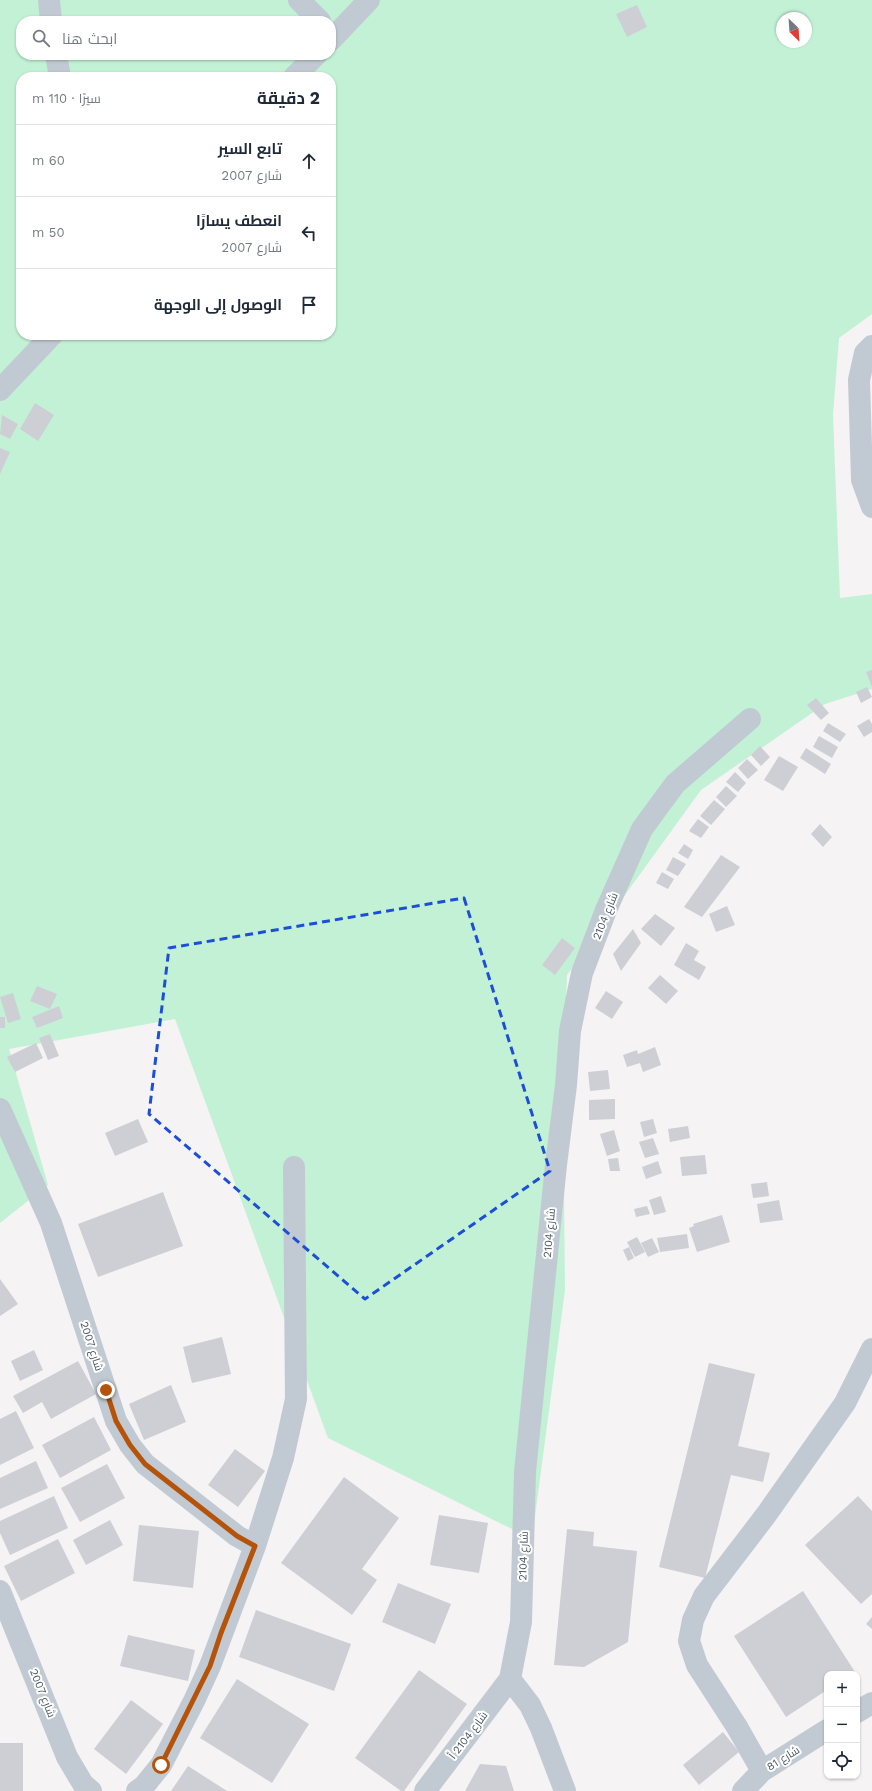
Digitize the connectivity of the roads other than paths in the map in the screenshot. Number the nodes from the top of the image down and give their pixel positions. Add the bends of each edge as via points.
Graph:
1 (49, 0) edge
2 (298, 0) edge
3 (369, 0) edge
4 (51, 16) edge
5 (314, 16) edge
6 (336, 26) edge
7 (57, 60) edge
8 (311, 60) edge
9 (59, 72) edge
10 (299, 72) edge
11 (47, 340) edge
12 (872, 346) edge
13 (0, 390) edge
14 (872, 507) edge
15 (750, 719) dead end
16 (0, 1109) edge
17 (294, 1167) dead end
18 (872, 1349) edge
19 (255, 1546) junction
20 (0, 1591) edge
21 (510, 1680) junction
22 (872, 1703) edge
23 (860, 1710) edge
24 (824, 1732) edge
25 (762, 1771) junction
26 (91, 1791) edge
27 (137, 1791) edge
28 (425, 1791) edge
29 (565, 1791) edge
30 (743, 1791) edge

1 - 4 street
2 - 5 street
3 - 6 street
7 - 9 street
8 - 10 street
11 - 13 street
12 - 14 street via 865,353 859,380 862,480
15 - 21 street, شارع 2104 via 675,784 642,829 606,910 582,973 570,1031 556,1164 525,1472 521,1622
16 - 19 street, شارع 2007 via 51,1223 116,1421 130,1445 145,1464 237,1536
17 - 19 street via 296,1399 283,1458
18 - 25 street via 845,1403 766,1515 704,1596 693,1620 689,1641 697,1665
19 - 27 street via 210,1666 187,1715 161,1765
20 - 26 street, شارع 2007 via 68,1757 83,1784
21 - 28 street, شارع 2104 أ
21 - 29 street via 542,1728
22 - 23 street
24 - 25 street, شارع 81
25 - 30 street, شارع 81

